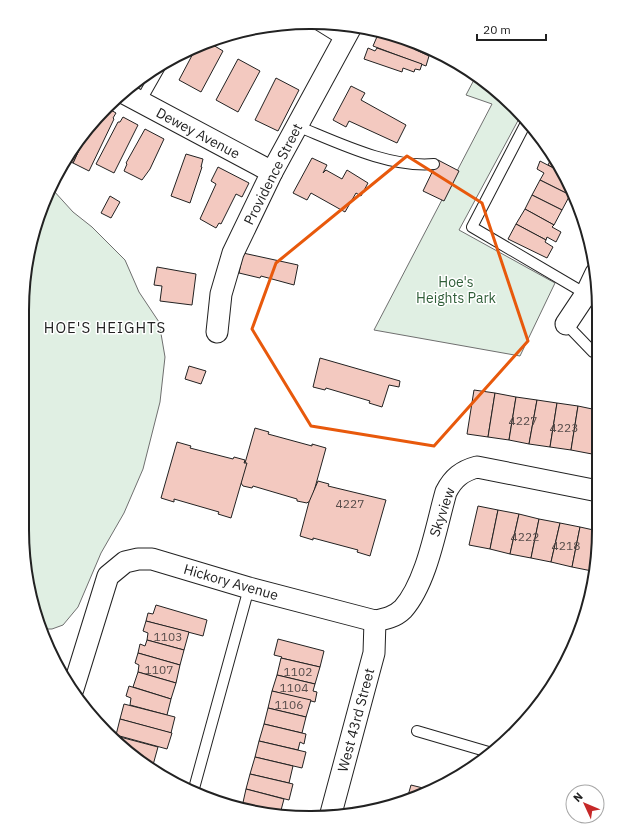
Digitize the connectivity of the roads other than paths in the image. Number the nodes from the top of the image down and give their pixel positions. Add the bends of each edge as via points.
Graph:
1 (348, 33) edge
2 (146, 82) edge
3 (132, 98) edge
4 (297, 126) junction
5 (524, 127) edge
6 (434, 164) dead end
7 (272, 172) junction
8 (591, 284) edge
9 (586, 294) junction
10 (566, 324) joint
11 (217, 332) dead end
12 (592, 351) edge
13 (592, 490) edge
14 (249, 588) junction
15 (375, 621) junction
16 (75, 684) edge
17 (417, 731) dead end
18 (485, 751) edge
19 (195, 786) edge
20 (332, 810) edge

1 - 4 street, Providence Street
2 - 3 lane
3 - 7 street, Dewey Avenue
4 - 6 lane via 395,162
4 - 7 street, Providence Street
5 - 9 lane via 472,227
7 - 11 street, Providence Street via 233,253 221,294
8 - 9 street
9 - 10 street
10 - 12 lane
13 - 15 street, Skyview via 477,467 468,469 451,482 446,492 423,572 412,595 402,610 388,619
14 - 15 street, Hickory Avenue
14 - 16 street, Hickory Avenue via 152,559 125,562 108,576
14 - 19 lane
15 - 20 street, West 43rd Street via 374,653
17 - 18 lane

